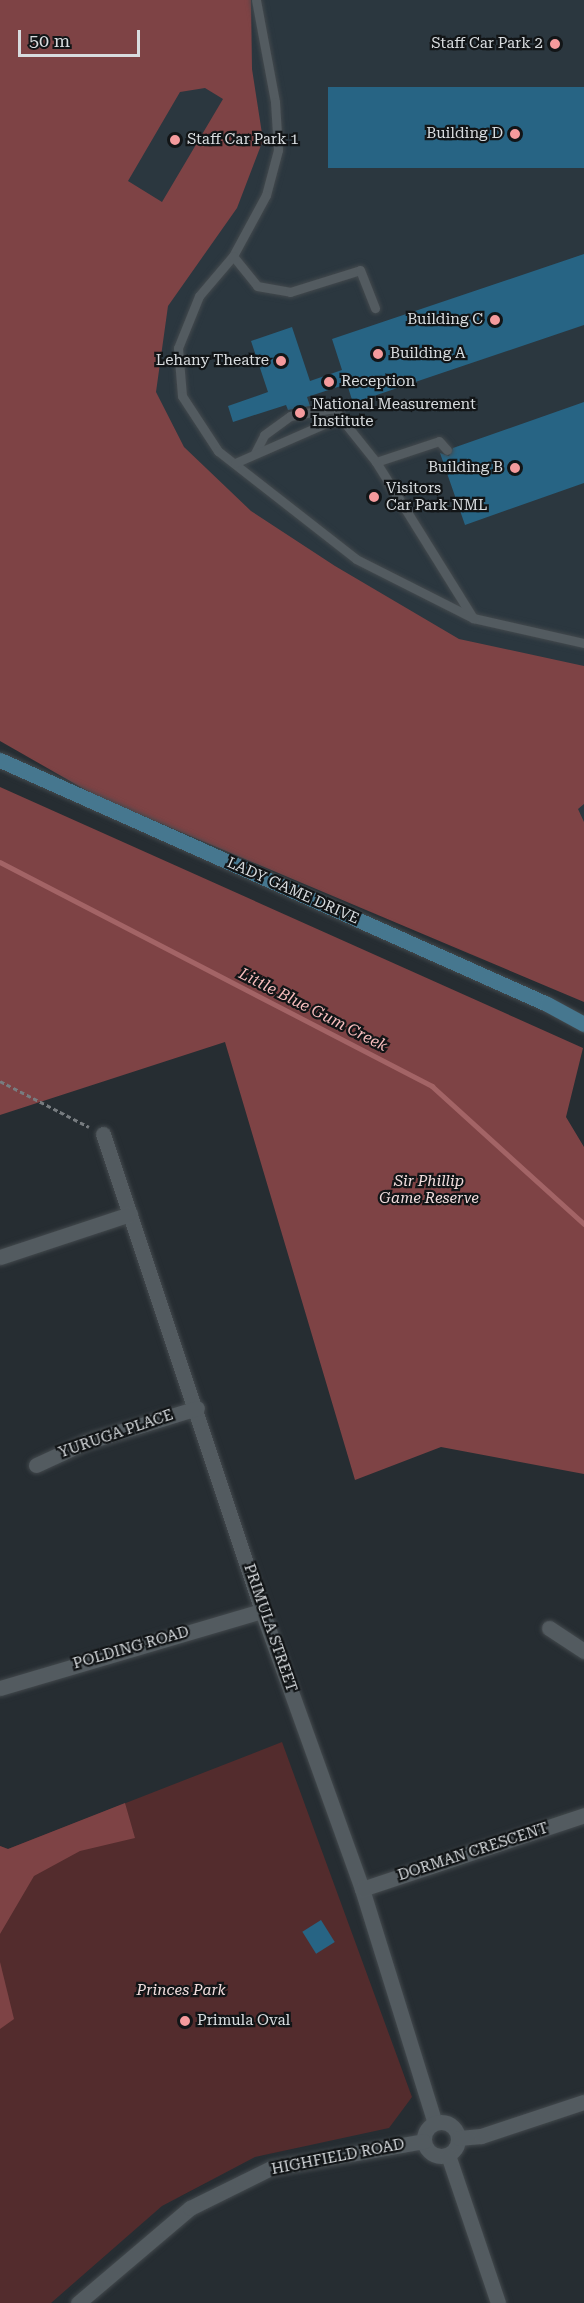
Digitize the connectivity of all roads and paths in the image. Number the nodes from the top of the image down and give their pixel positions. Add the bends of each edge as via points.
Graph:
1 (256, 0) edge
2 (233, 256) junction
3 (375, 308) dead end
4 (340, 417) junction
5 (447, 450) dead end
6 (255, 453) junction
7 (376, 462) junction
8 (235, 463) junction
9 (473, 618) junction
10 (584, 643) edge
11 (0, 760) edge
12 (584, 1024) edge
13 (0, 1081) edge
14 (103, 1134) joint
15 (130, 1214) junction
16 (0, 1257) edge
17 (197, 1408) junction
18 (36, 1465) dead end
19 (262, 1611) junction
20 (549, 1628) dead end
21 (584, 1652) edge
22 (0, 1688) edge
23 (584, 1815) edge
24 (362, 1889) junction
25 (584, 2102) edge
26 (435, 2123) junction
27 (459, 2138) junction
28 (424, 2141) junction
29 (448, 2155) junction
30 (78, 2303) edge
31 (498, 2303) edge

1 - 2 lane via 275,102 278,150 266,195
2 - 3 lane via 257,286 290,292 360,270
2 - 8 lane via 199,296 178,348 182,396 218,451
4 - 6 lane
4 - 6 lane via 334,408 290,416 264,435
4 - 7 lane
5 - 7 lane via 439,441
6 - 8 lane
7 - 9 lane
8 - 9 lane via 356,559
9 - 10 lane
11 - 12 main road, LADY GAME DRIVE
13 - 14 path
14 - 15 street, PRIMULA STREET
15 - 16 street
15 - 17 street, PRIMULA STREET
17 - 18 street, YURUGA PLACE via 86,1442
17 - 19 street, PRIMULA STREET
19 - 22 street, POLDING ROAD
19 - 24 street, PRIMULA STREET
20 - 21 street
23 - 24 street, DORMAN CRESCENT
24 - 26 street, PRIMULA STREET
25 - 27 street via 490,2133
26 - 27 street via 449,2124
26 - 28 street via 427,2130
27 - 29 street via 457,2147
28 - 29 street via 432,2154
28 - 30 street, HIGHFIELD ROAD via 271,2168 190,2208
29 - 31 street

